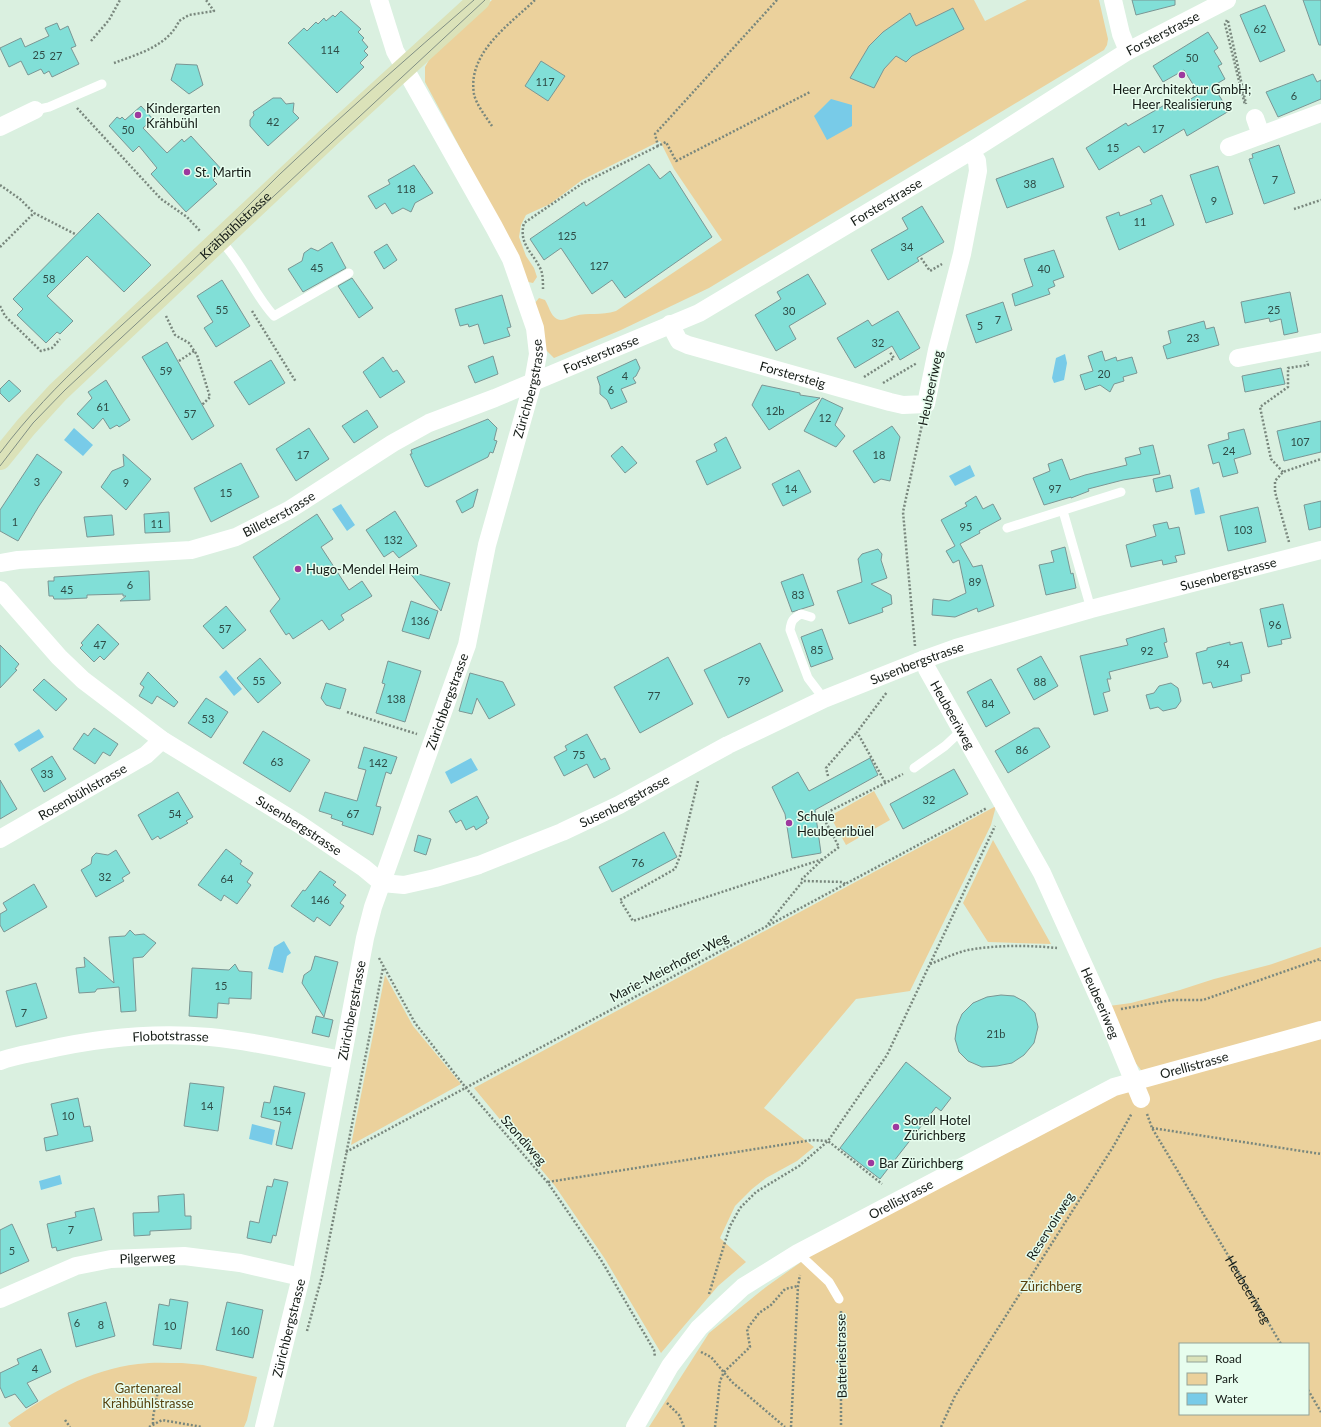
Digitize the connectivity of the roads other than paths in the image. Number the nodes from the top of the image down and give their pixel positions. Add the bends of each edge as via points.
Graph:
1 (379, 0) edge
2 (480, 0) edge
3 (1113, 0) edge
4 (1227, 0) edge
5 (1128, 51) junction
6 (405, 67) junction
7 (102, 84) dead end
8 (35, 110) joint
9 (1321, 113) edge
10 (1250, 114) road end
11 (0, 127) edge
12 (1261, 135) junction
13 (1229, 147) dead end
14 (971, 151) junction
15 (212, 238) junction
16 (349, 273) dead end
17 (670, 324) junction
18 (1321, 342) edge
19 (1238, 358) dead end
20 (533, 382) junction
21 (926, 404) joint
22 (0, 459) edge
23 (1121, 492) dead end
24 (1063, 511) junction
25 (1007, 528) dead end
26 (1321, 550) edge
27 (0, 563) edge
28 (0, 590) edge
29 (1091, 609) junction
30 (811, 617) dead end
31 (920, 656) junction
32 (824, 699) junction
33 (961, 731) junction
34 (162, 740) junction
35 (914, 768) road end
36 (0, 839) edge
37 (382, 883) junction
38 (1321, 1030) edge
39 (341, 1060) junction
40 (0, 1061) edge
41 (1134, 1080) junction
42 (1141, 1098) road end
43 (798, 1253) junction
44 (301, 1277) junction
45 (0, 1299) edge
46 (838, 1299) road end
47 (264, 1427) edge
48 (635, 1427) edge

1 - 6 street, Zürichbergstrasse via 395,51
2 - 6 street, Krähbühlstrasse
3 - 5 street
4 - 5 street, Forsterstrasse
5 - 14 street, Forsterstrasse
6 - 15 street, Krähbühlstrasse
6 - 20 street, Zürichbergstrasse via 511,259 535,328 538,354
7 - 8 lane via 49,107
8 - 11 street
9 - 12 street
10 - 12 street
12 - 13 street
14 - 17 street, Forsterstrasse via 699,313
14 - 21 street, Heubeeriweg via 977,161 978,171 962,254
15 - 16 lane via 228,248 261,301 274,316
15 - 22 street, Krähbühlstrasse via 58,392
17 - 20 street, Forsterstrasse
17 - 21 street, Forstersteig via 679,341 688,345 903,405
18 - 19 street
20 - 27 street, Billeterstrasse via 429,423 393,443 289,510 236,537 190,550
20 - 37 street, Zürichbergstrasse via 487,545 467,646
23 - 24 lane
24 - 25 lane
24 - 29 lane
26 - 29 street, Susenbergstrasse
28 - 34 street, Susenbergstrasse via 59,657 83,680
29 - 31 street, Susenbergstrasse
30 - 32 lane via 802,614 794,618 790,623 790,630 808,678
31 - 32 street, Susenbergstrasse
31 - 33 street, Heubeeriweg
32 - 37 street, Susenbergstrasse via 728,745 619,805 562,832 435,878 407,885
33 - 35 lane
33 - 41 street, Heubeeriweg via 1042,873
34 - 36 street, Rosenbühlstrasse via 146,755
34 - 37 street, Susenbergstrasse via 299,824
37 - 39 street, Zürichbergstrasse via 365,938
38 - 41 street, Orellistrasse
39 - 40 street, Flobotstrasse via 254,1043 210,1037 162,1035 65,1045
39 - 44 street, Zürichbergstrasse
41 - 42 street, Heubeeriweg
41 - 43 street, Orellistrasse via 1107,1090
43 - 46 lane, Batteriestrasse via 829,1282
43 - 48 street, Orellistrasse via 744,1287 699,1328 670,1366
44 - 45 street, Pilgerweg via 240,1263 184,1256 111,1259 76,1266
44 - 47 street, Zürichbergstrasse

